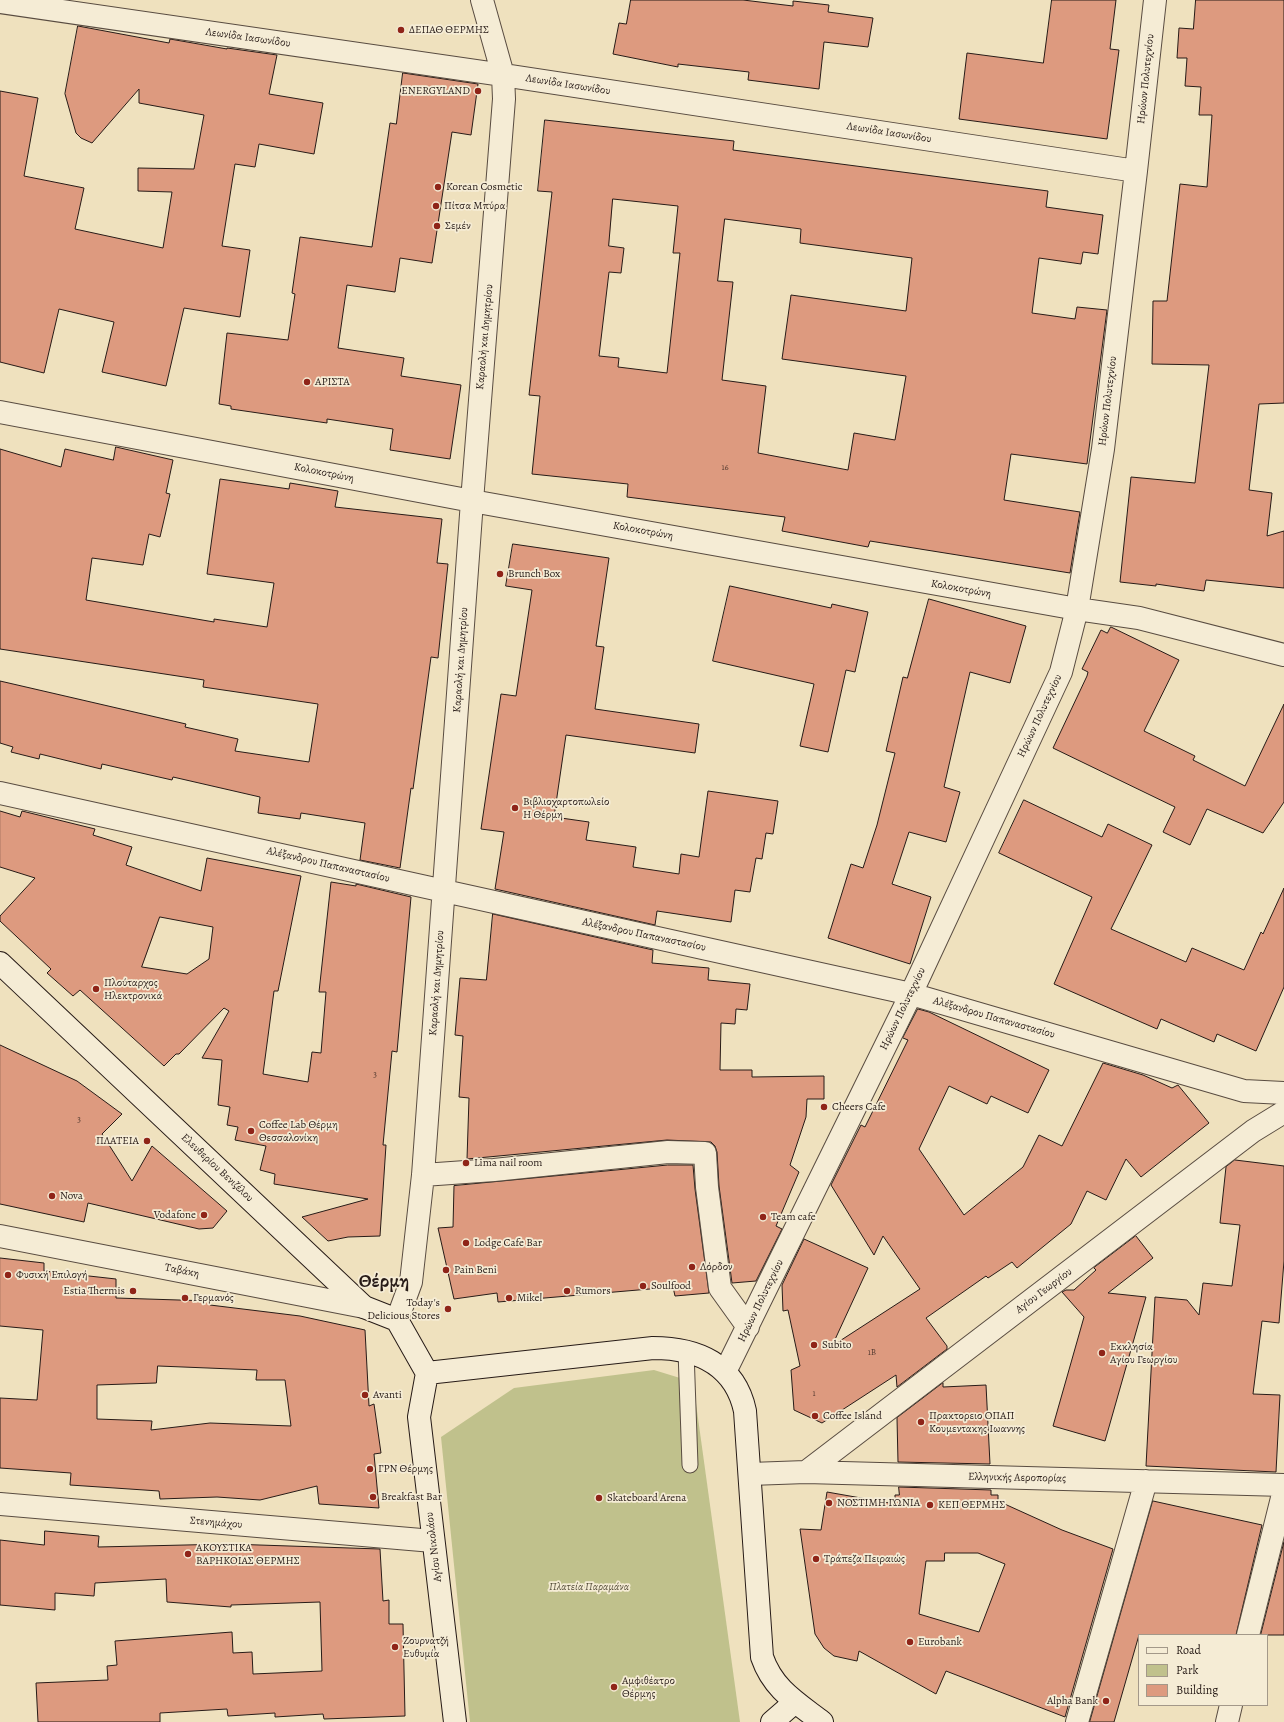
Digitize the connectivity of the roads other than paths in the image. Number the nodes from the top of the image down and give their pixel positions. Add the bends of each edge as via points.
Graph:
1 (482, 0) edge
2 (1154, 0) edge
3 (0, 2) edge
4 (503, 75) junction
5 (1136, 171) junction
6 (0, 412) edge
7 (472, 501) junction
8 (1077, 609) junction
9 (1281, 650) edge
10 (0, 793) edge
11 (443, 891) junction
12 (0, 963) edge
13 (911, 994) junction
14 (1284, 1092) edge
15 (1284, 1112) edge
16 (423, 1175) junction
17 (0, 1236) edge
18 (364, 1307) junction
19 (397, 1320) junction
20 (748, 1327) junction
21 (686, 1351) junction
22 (725, 1372) junction
23 (427, 1373) junction
24 (690, 1465) dead end
25 (806, 1472) junction
26 (750, 1474) junction
27 (1146, 1481) junction
28 (1284, 1485) edge
29 (1284, 1490) edge
30 (0, 1504) edge
31 (433, 1541) junction
32 (1248, 1634) edge
33 (795, 1702) junction
34 (1231, 1706) edge
35 (455, 1722) edge
36 (772, 1722) edge
37 (822, 1722) edge
38 (1077, 1722) edge
39 (1227, 1722) edge

1 - 4 street, Καραολή και Δημητρίου
2 - 5 street, Ηρώων Πολυτεχνίου
3 - 4 street, Λεωνίδα Ιασωνίδου
4 - 5 street, Λεωνίδα Ιασωνίδου
4 - 7 street, Καραολή και Δημητρίου via 504,99
5 - 8 street, Ηρώων Πολυτεχνίου via 1103,449
6 - 7 street, Κολοκοτρώνη
7 - 8 street, Κολοκοτρώνη
7 - 11 street, Καραολή και Δημητρίου
8 - 9 street, Κολοκοτρώνη via 1139,618
8 - 13 street, Ηρώων Πολυτεχνίου via 1061,672
10 - 11 street, Αλέξανδρου Παπαναστασίου
11 - 13 street, Αλέξανδρου Παπαναστασίου
11 - 16 street, Καραολή και Δημητρίου
12 - 18 street, Ελευθερίου Βενιζέλου
13 - 14 street, Αλέξανδρου Παπαναστασίου via 1244,1091
13 - 20 street, Ηρώων Πολυτεχνίου
15 - 25 street, Αγίου Γεωργίου via 1253,1131
16 - 19 street, Καραολή και Δημητρίου via 411,1282
16 - 20 street via 668,1152 705,1153 706,1187 720,1288
17 - 18 street, Ταβάκη
18 - 19 street, Ελευθερίου Βενιζέλου
19 - 23 street
20 - 22 street, Ηρώων Πολυτεχνίου
21 - 22 street via 705,1357
21 - 23 street via 646,1348
21 - 24 lane
22 - 26 street via 743,1400
23 - 31 street, Αγίου Νικολάου via 419,1417
25 - 26 street, Ελληνικής Αεροπορίας
25 - 27 street, Ελληνικής Αεροπορίας
26 - 33 street via 762,1657 773,1680
27 - 28 street, Ελληνικής Αεροπορίας
27 - 38 street
29 - 32 street
30 - 31 street, Στενημάχου
31 - 35 street, Αγίου Νικολάου
33 - 36 street
33 - 37 street
34 - 39 street

